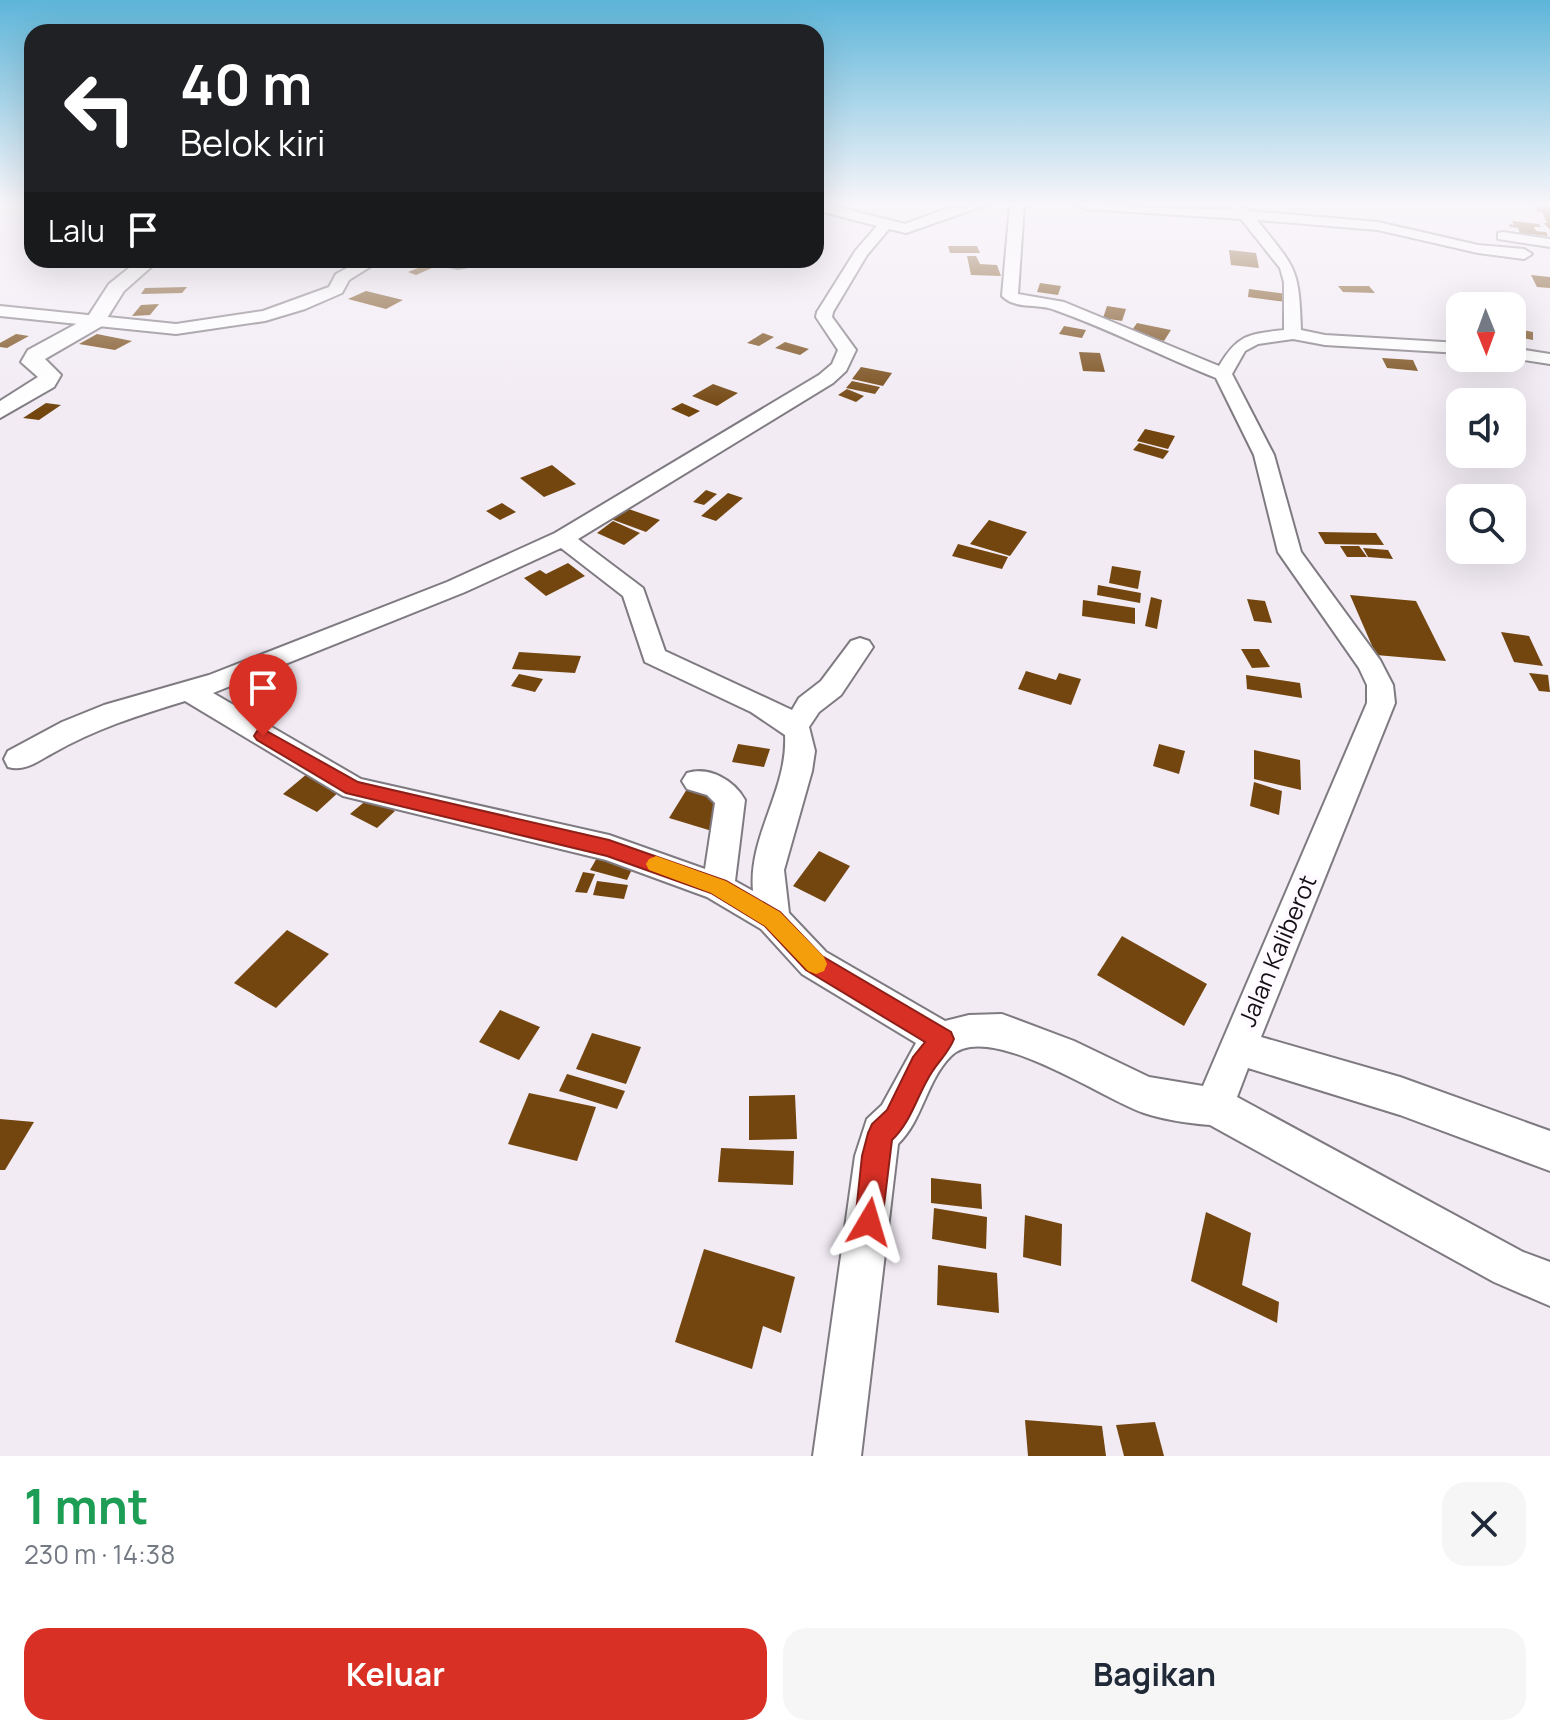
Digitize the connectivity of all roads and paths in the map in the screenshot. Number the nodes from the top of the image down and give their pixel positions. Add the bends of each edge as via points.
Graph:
1 (134, 273) edge
2 (349, 273) edge
3 (849, 273) edge
4 (1012, 273) edge
5 (1289, 273) edge
6 (0, 311) edge
7 (95, 322) junction
8 (1293, 334) junction
9 (1446, 347) edge
10 (1526, 355) edge
11 (1550, 359) edge
12 (1223, 374) junction
13 (0, 411) edge
14 (563, 538) junction
15 (860, 647) dead end
16 (191, 692) junction
17 (796, 726) junction
18 (18, 759) dead end
19 (697, 781) dead end
20 (718, 887) junction
21 (773, 919) junction
22 (942, 1039) junction
23 (1237, 1047) junction
24 (1214, 1106) junction
25 (1550, 1151) edge
26 (1550, 1284) edge
27 (837, 1456) edge

1 - 7 street via 116,288
2 - 7 street via 336,290 265,316 176,329
3 - 14 street via 824,317 847,350 840,367
4 - 12 street via 1010,296 1020,301 1056,304
5 - 8 street
6 - 7 street
7 - 13 street via 36,355 32,362 50,375 46,382
8 - 9 street
8 - 12 street via 1253,339 1238,348
10 - 11 street
12 - 23 street, Jalan Kaliberot via 1264,455 1290,552 1371,666 1381,703
14 - 16 street via 456,587
14 - 17 street via 634,593 654,656
15 - 17 street
16 - 18 street via 114,712
16 - 20 street via 353,788 609,848
17 - 21 street via 800,765 768,871
19 - 20 street via 717,787 730,800
20 - 21 street
21 - 22 street via 814,963
22 - 24 street via 1002,1031 1061,1053 1145,1095
22 - 27 street via 922,1065 896,1119 881,1133 875,1156
23 - 24 street, Jalan Kaliberot
23 - 25 street via 1400,1096
24 - 26 street via 1509,1267

